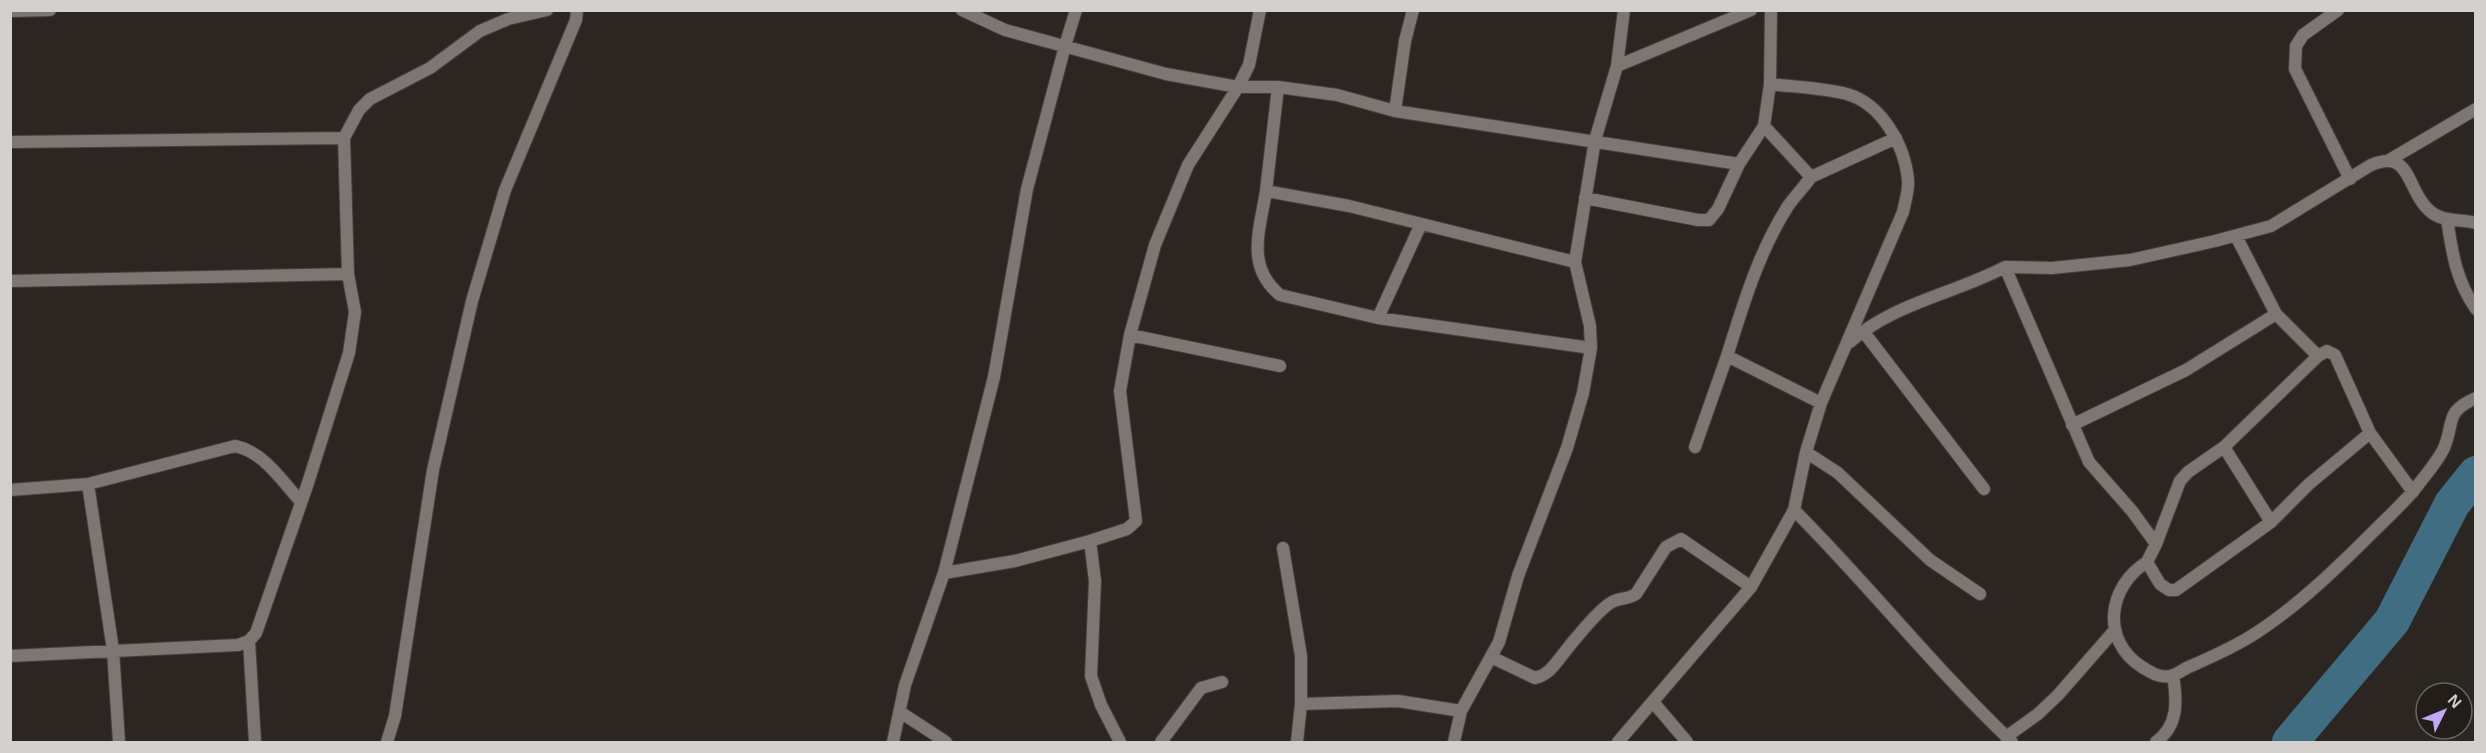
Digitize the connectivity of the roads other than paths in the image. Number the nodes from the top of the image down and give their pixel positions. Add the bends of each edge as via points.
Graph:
1 (50, 10) edge
2 (547, 10) edge
3 (577, 10) edge
4 (962, 10) edge
5 (1077, 10) edge
6 (1260, 10) edge
7 (1413, 10) edge
8 (1624, 10) edge
9 (1751, 10) edge
10 (1771, 10) edge
11 (2338, 10) edge
12 (10, 11) edge
13 (1065, 46) junction
14 (1617, 66) junction
15 (1770, 84) junction
16 (1238, 87) junction
17 (1278, 87) junction
18 (2475, 109) edge
19 (1395, 111) junction
20 (1764, 126) junction
21 (344, 138) junction
22 (1896, 138) junction
23 (1595, 140) junction
24 (10, 142) edge
25 (2391, 159) junction
26 (1739, 164) junction
27 (1811, 177) junction
28 (2350, 179) junction
29 (1266, 191) junction
30 (1586, 198) junction
31 (2447, 219) junction
32 (2475, 223) edge
33 (1421, 224) junction
34 (2236, 236) junction
35 (1575, 262) junction
36 (2005, 267) junction
37 (348, 274) junction
38 (10, 281) edge
39 (2475, 309) edge
40 (2276, 314) junction
41 (1378, 318) junction
42 (1863, 331) junction
43 (1130, 335) junction
44 (1847, 345) junction
45 (1591, 348) junction
46 (1727, 356) junction
47 (2318, 356) junction
48 (1280, 366) dead end
49 (2475, 398) edge
50 (1821, 403) junction
51 (2072, 425) junction
52 (2370, 433) junction
53 (1695, 447) dead end
54 (2223, 447) junction
55 (1806, 452) junction
56 (87, 484) junction
57 (1984, 489) dead end
58 (10, 490) edge
59 (2413, 492) junction
60 (301, 502) junction
61 (1794, 510) junction
62 (2271, 522) junction
63 (1090, 541) junction
64 (2156, 544) junction
65 (1283, 548) dead end
66 (2147, 562) junction
67 (944, 573) junction
68 (1751, 587) junction
69 (1980, 594) dead end
70 (2114, 631) junction
71 (249, 641) junction
72 (113, 650) junction
73 (10, 656) edge
74 (1491, 657) junction
75 (2173, 675) junction
76 (1222, 682) dead end
77 (1653, 702) junction
78 (1301, 704) junction
79 (1461, 711) junction
80 (900, 712) junction
81 (2008, 740) edge
82 (119, 742) edge
83 (255, 742) edge
84 (387, 742) edge
85 (893, 742) edge
86 (946, 742) edge
87 (1120, 742) edge
88 (1161, 742) edge
89 (1296, 742) edge
90 (1454, 742) edge
91 (1618, 742) edge
92 (1687, 742) edge
93 (2156, 742) edge

1 - 12 street
2 - 21 street via 508,18 480,31 430,68 370,99 359,110
3 - 84 street via 505,190 472,301 433,470 395,716
4 - 13 street via 1005,30
5 - 13 street
6 - 16 street via 1249,65
7 - 19 street
8 - 14 street
9 - 14 street
10 - 15 street
11 - 28 street via 2303,34 2296,46 2295,69
13 - 16 street via 1166,74
13 - 67 street via 1026,189 994,377
14 - 23 street
15 - 20 street
15 - 22 street via 1849,95 1874,108
16 - 17 street
16 - 43 street via 1188,165 1155,245
17 - 19 street via 1337,95
17 - 29 street
18 - 25 street
19 - 23 street
20 - 26 street
20 - 27 street
21 - 24 street
21 - 37 street
22 - 27 street
22 - 44 street via 1908,181 1903,212
23 - 26 street
23 - 30 street
25 - 28 street via 2371,165
25 - 31 street via 2409,179 2419,201 2432,213
26 - 30 street via 1709,220
27 - 46 street via 1788,207 1769,242
28 - 34 street via 2271,226
29 - 33 street
29 - 41 street via 1256,254 1269,286 1280,295
30 - 35 street
31 - 32 street
31 - 39 street via 2455,266
33 - 35 street
33 - 41 street
34 - 36 street via 2130,260
34 - 40 street
35 - 45 street via 1590,326
36 - 42 street via 1906,307
36 - 51 street
37 - 38 street
37 - 60 street via 355,312 349,353
40 - 47 street
40 - 51 street via 2186,370
41 - 45 street
42 - 44 street
42 - 57 street
43 - 48 street
43 - 63 street via 1120,391 1136,520 1127,529
44 - 50 street
45 - 74 street via 1567,448 1518,576 1500,642
46 - 50 street
46 - 53 street
47 - 52 street via 2327,351 2335,355
47 - 54 street
49 - 59 street via 2453,412 2445,446
50 - 55 street
51 - 64 street via 2089,462
52 - 59 street
52 - 62 street via 2316,477
54 - 62 street
54 - 64 street via 2180,481
55 - 61 street
55 - 69 street via 1838,473 1930,560
56 - 58 street
56 - 60 street via 235,446 248,448 261,458
56 - 72 street
59 - 75 street via 2290,607 2239,643
60 - 71 street via 256,633
61 - 68 street
61 - 81 street
62 - 66 street via 2176,590 2160,584
63 - 67 street via 1015,561
63 - 87 street via 1095,581 1091,676
64 - 66 street
65 - 78 street via 1301,656
66 - 70 street via 2124,583 2114,606
67 - 80 street
68 - 74 street via 1681,539 1666,547 1636,594 1613,601 1578,634 1543,676 1535,678
68 - 77 street
70 - 75 street via 2134,662 2156,676
70 - 81 street via 2058,695
71 - 72 street via 238,645
71 - 83 street
72 - 73 street
72 - 82 street
74 - 79 street
75 - 93 street via 2176,713 2170,728
76 - 88 street via 1201,688
77 - 91 street
77 - 92 street
78 - 79 street via 1398,700
78 - 89 street
79 - 90 street
80 - 85 street
80 - 86 street

